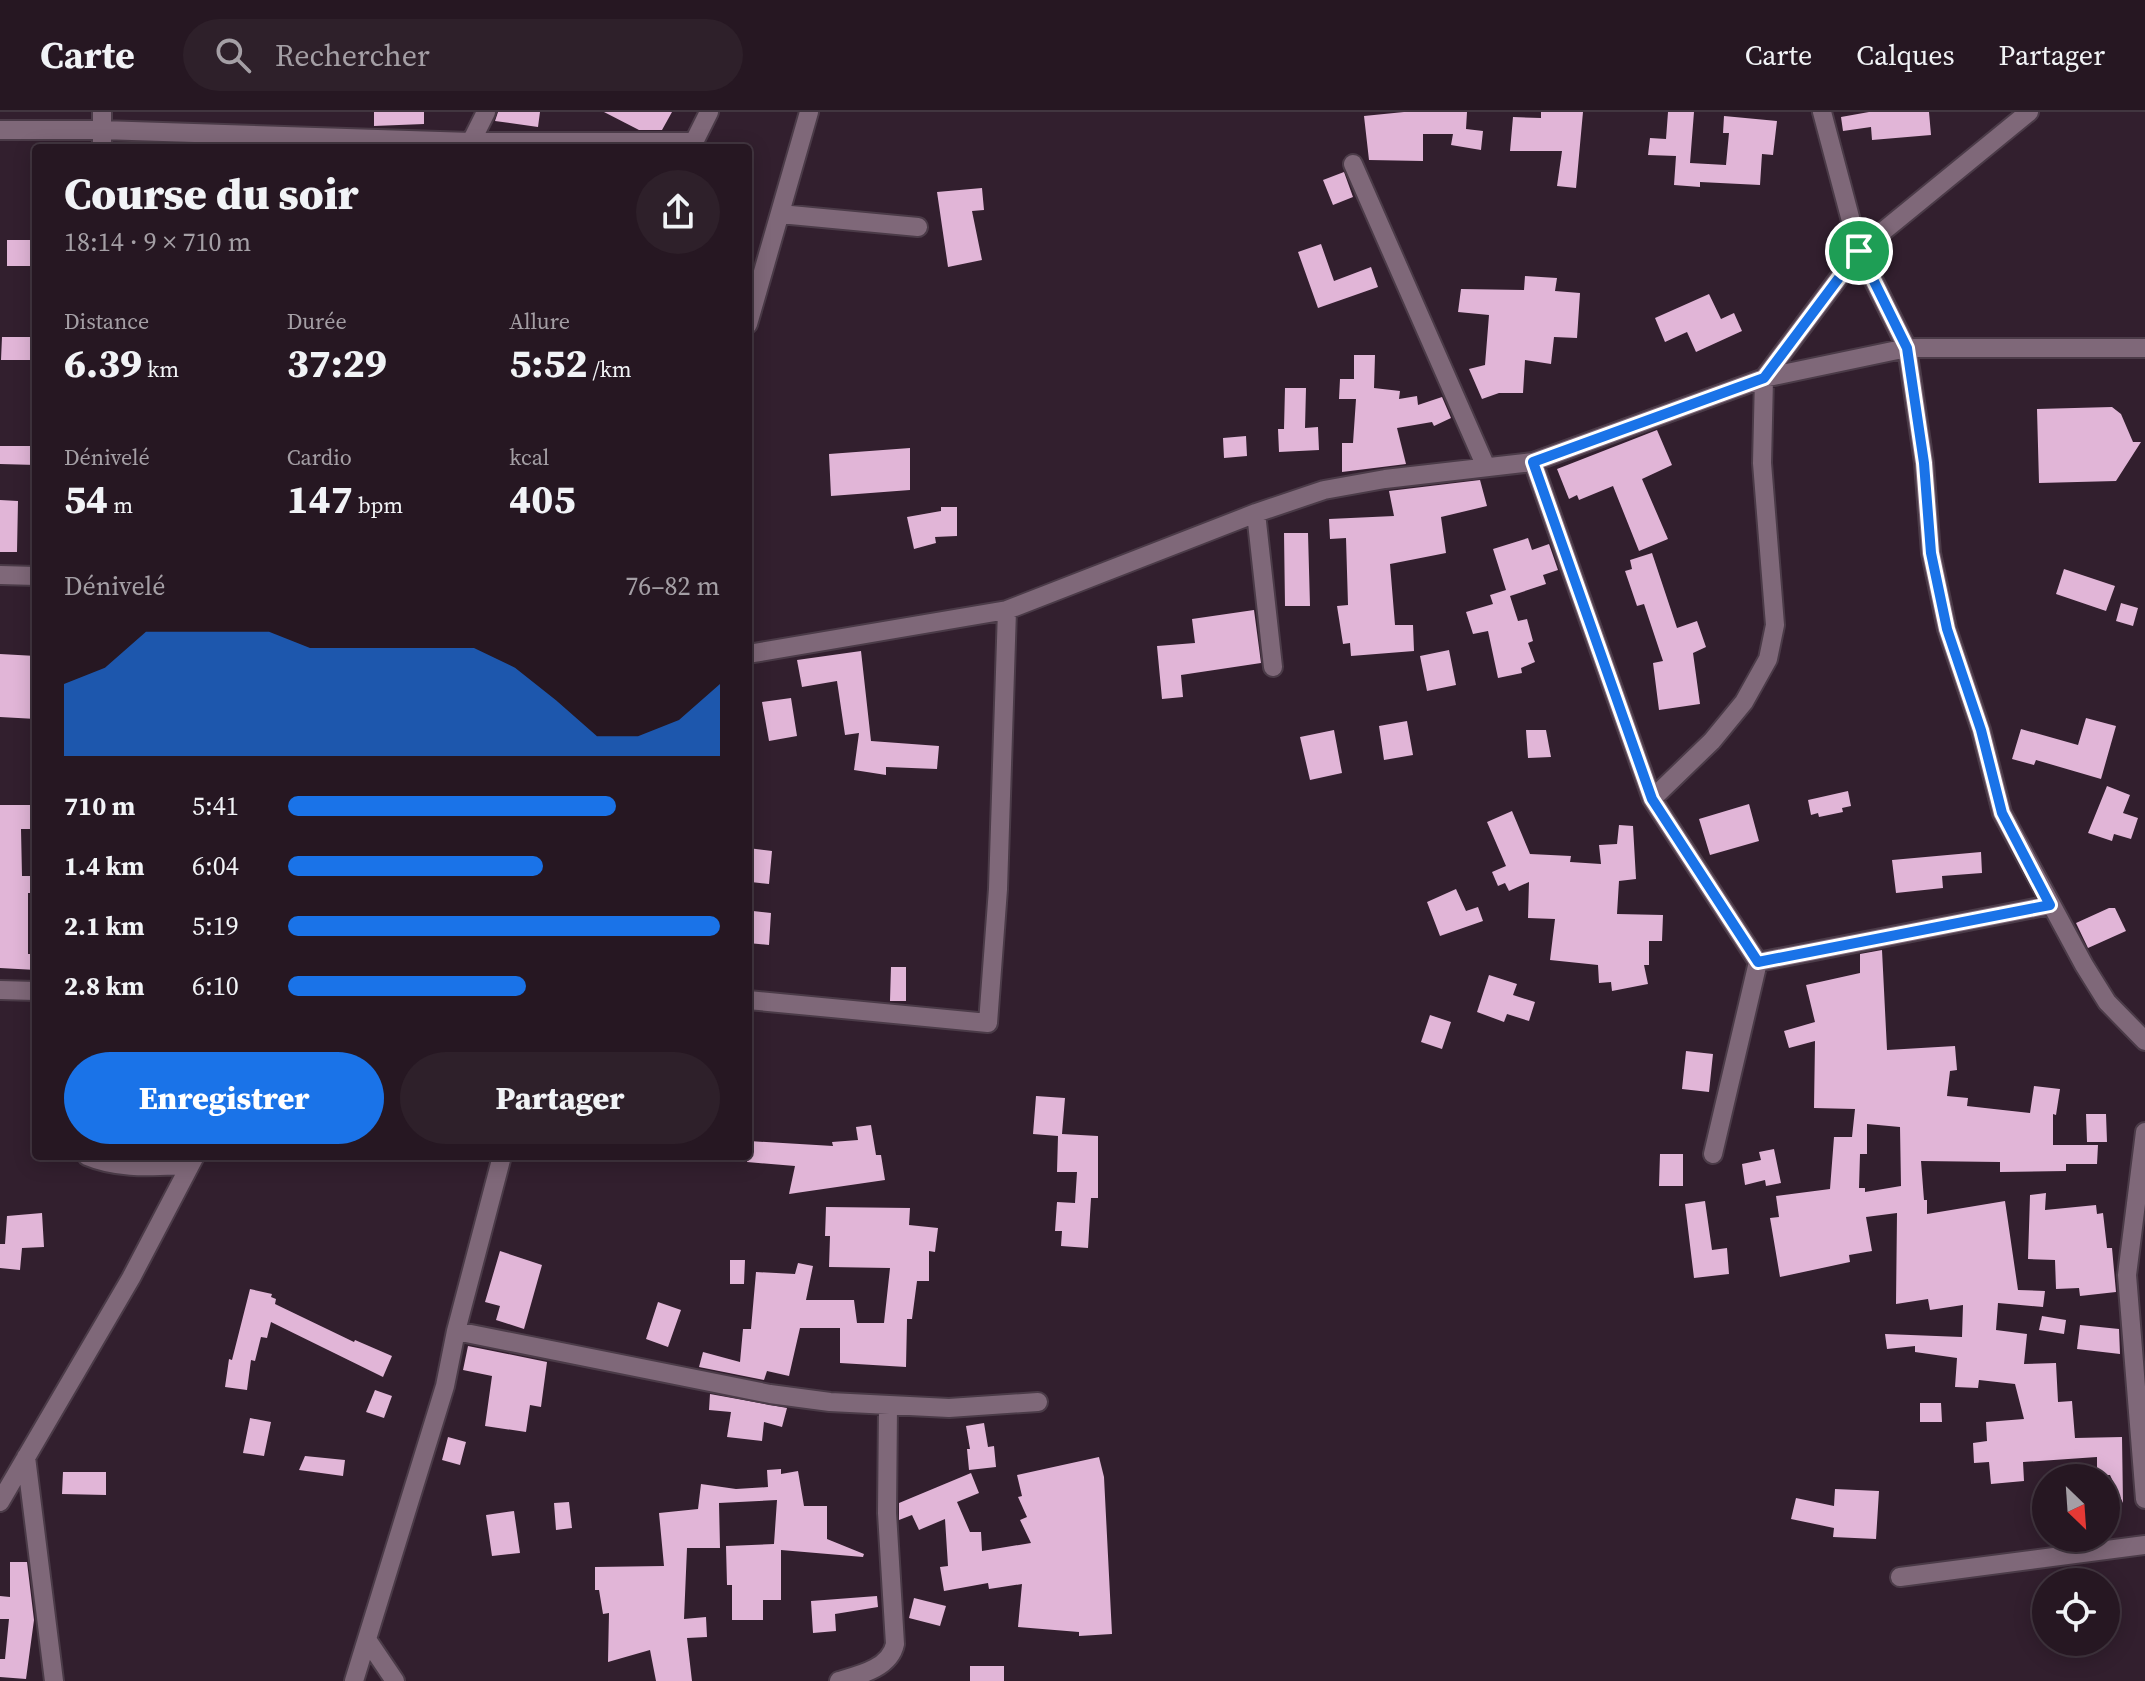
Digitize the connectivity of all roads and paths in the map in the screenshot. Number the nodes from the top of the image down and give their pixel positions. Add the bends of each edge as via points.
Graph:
1 (486, 112) edge
2 (709, 112) edge
3 (809, 112) edge
4 (1822, 112) edge
5 (2025, 113) edge
6 (0, 130) edge
7 (102, 130) edge
8 (471, 142) junction
9 (619, 144) edge
10 (693, 144) edge
11 (1353, 164) dead end
12 (780, 214) junction
13 (918, 227) dead end
14 (1859, 251) junction
15 (752, 310) edge
16 (1907, 348) junction
17 (2145, 348) edge
18 (1764, 378) junction
19 (1533, 462) junction
20 (1486, 467) junction
21 (1256, 513) junction
22 (0, 575) edge
23 (32, 576) edge
24 (1007, 610) junction
25 (752, 653) edge
26 (1273, 667) dead end
27 (1652, 799) junction
28 (2050, 905) junction
29 (1758, 962) junction
30 (0, 990) edge
31 (32, 991) edge
32 (752, 1000) edge
33 (2145, 1041) edge
34 (2145, 1132) edge
35 (1713, 1154) dead end
36 (96, 1160) edge
37 (501, 1160) edge
38 (193, 1161) edge
39 (456, 1331) junction
40 (1038, 1402) dead end
41 (888, 1406) junction
42 (26, 1457) junction
43 (2145, 1499) edge
44 (0, 1502) edge
45 (2145, 1545) edge
46 (1900, 1577) dead end
47 (368, 1641) junction
48 (54, 1681) edge
49 (354, 1681) edge
50 (395, 1681) edge
51 (839, 1681) edge

1 - 8 street
2 - 10 street
3 - 12 street
4 - 14 street
5 - 14 street
6 - 7 street
7 - 8 street
8 - 9 street
11 - 20 street
12 - 13 street
12 - 15 street
14 - 16 street
14 - 18 street
16 - 17 street
16 - 18 street
16 - 28 street via 1931,553 1947,629 2002,813
18 - 19 street
18 - 27 street via 1762,463 1775,625 1768,659 1759,681 1712,741
19 - 20 street
19 - 27 street
20 - 21 street via 1324,490
21 - 24 street
21 - 26 street
22 - 23 street
24 - 25 street
24 - 32 street via 988,1023
27 - 29 street
28 - 29 street
28 - 33 street via 2107,1002
29 - 35 street
30 - 31 street
34 - 43 street via 2127,1275
36 - 38 street via 128,1167
37 - 39 street
38 - 42 street
39 - 41 street via 770,1394
39 - 47 street via 445,1386
40 - 41 street
41 - 51 street via 887,1513 895,1644 881,1665
42 - 44 street
42 - 48 street
45 - 46 street
47 - 49 street
47 - 50 street

